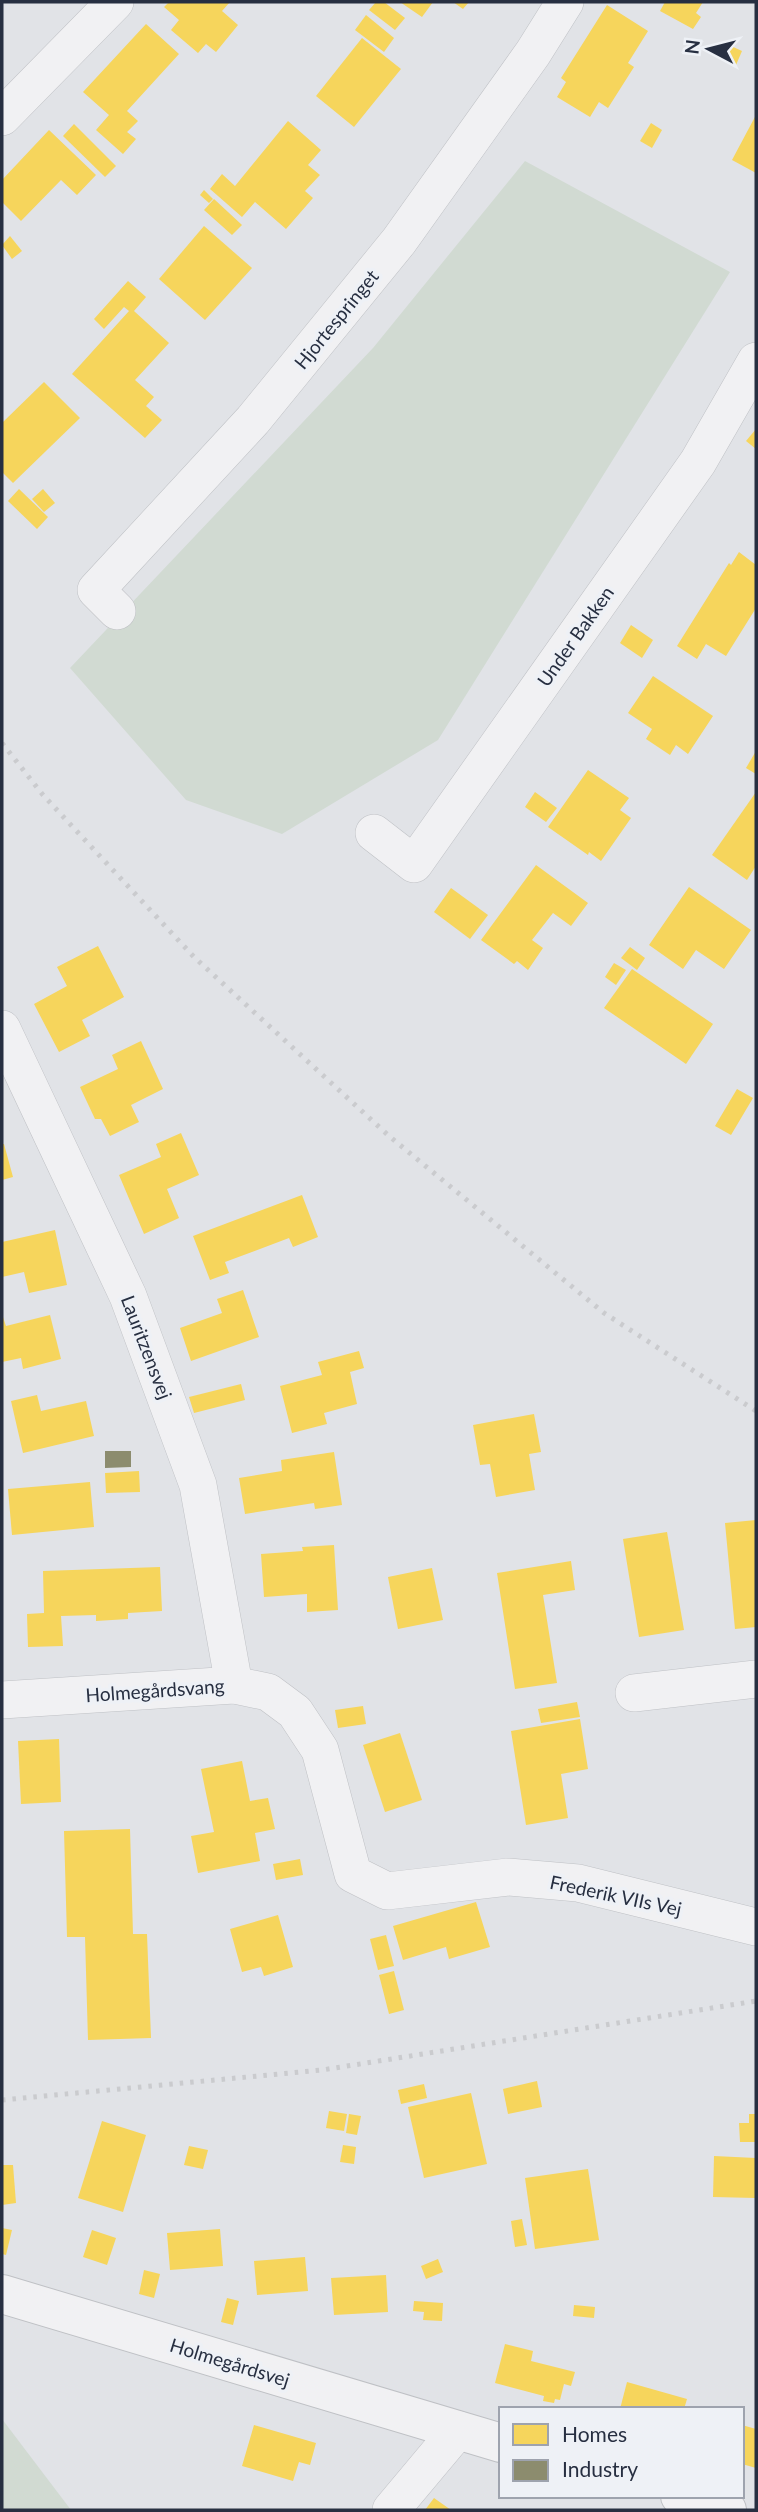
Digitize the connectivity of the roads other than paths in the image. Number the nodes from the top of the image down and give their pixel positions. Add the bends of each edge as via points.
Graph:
1 (114, 2) edge
2 (565, 2) edge
3 (2, 117) edge
4 (756, 361) edge
5 (117, 611) dead end
6 (374, 833) dead end
7 (2, 1029) edge
8 (756, 1679) edge
9 (234, 1685) junction
10 (634, 1693) dead end
11 (2, 1700) edge
12 (353, 1874) joint
13 (756, 1927) edge
14 (2, 2294) edge
15 (458, 2430) junction
16 (499, 2442) edge
17 (687, 2498) edge
18 (391, 2510) edge
19 (727, 2510) edge

1 - 3 street
2 - 5 street, Hjortespringet via 399,241 253,420 96,590
4 - 6 street, Under Bakken via 698,462 414,864
7 - 9 street, Lauritzensvej via 128,1296 198,1485
8 - 10 street
9 - 11 street, Holmegårdsvang
9 - 12 street, Holmegårdsvang via 268,1692 295,1712 320,1750
12 - 13 street, Frederik VIIs Vej via 387,1891 508,1877 578,1883
14 - 15 street, Holmegårdsvej
15 - 16 street, Holmegårdsvej
15 - 18 street
17 - 19 street

